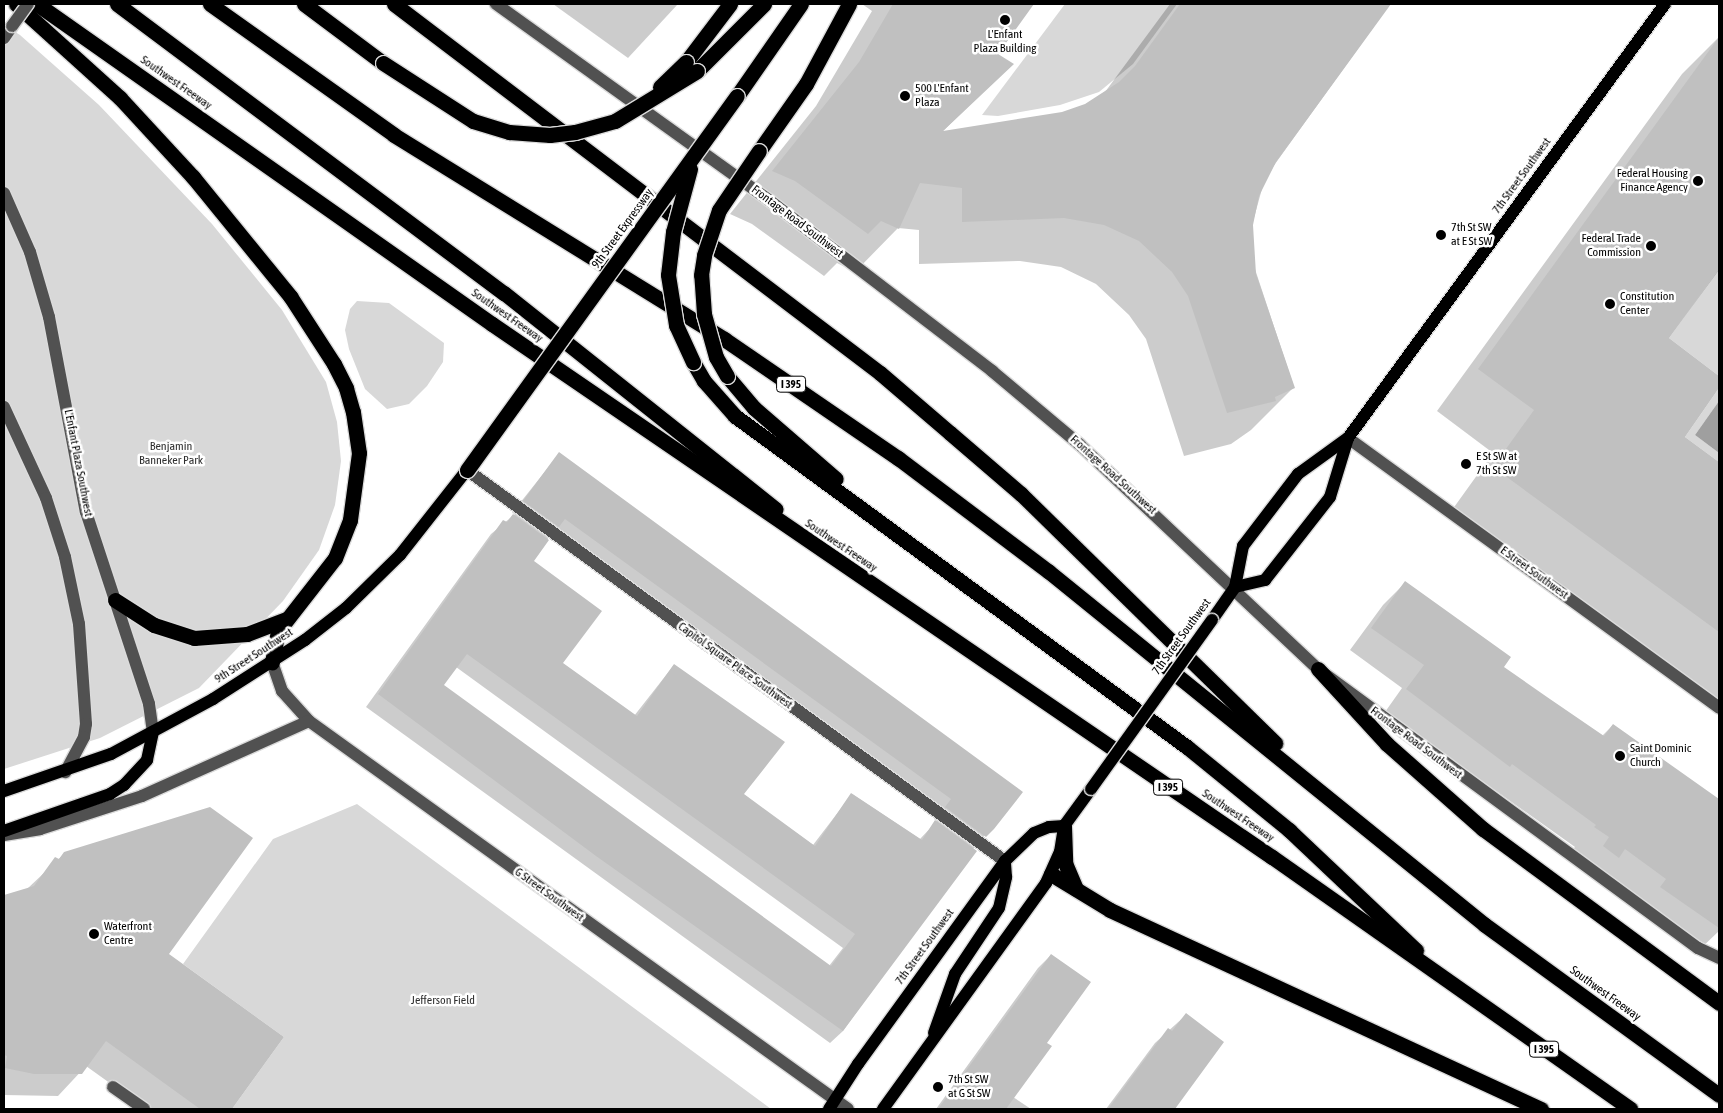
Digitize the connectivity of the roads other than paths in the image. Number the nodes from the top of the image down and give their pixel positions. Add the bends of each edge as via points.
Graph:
1 (16, 4) edge
2 (28, 4) edge
3 (37, 4) edge
4 (117, 4) edge
5 (210, 4) edge
6 (304, 4) edge
7 (394, 4) edge
8 (496, 4) edge
9 (730, 4) edge
10 (764, 4) edge
11 (801, 4) edge
12 (849, 4) edge
13 (1664, 4) edge
14 (4, 38) edge
15 (692, 67) junction
16 (693, 158) junction
17 (4, 193) edge
18 (4, 407) edge
19 (1348, 438) junction
20 (467, 470) junction
21 (891, 528) junction
22 (1235, 587) junction
23 (877, 588) junction
24 (115, 600) junction
25 (286, 619) junction
26 (272, 662) junction
27 (1318, 669) junction
28 (1719, 708) edge
29 (309, 721) junction
30 (153, 732) junction
31 (65, 772) junction
32 (4, 791) edge
33 (1341, 807) junction
34 (1064, 826) junction
35 (4, 831) edge
36 (4, 835) edge
37 (1005, 861) junction
38 (1051, 874) junction
39 (1078, 892) junction
40 (1719, 958) edge
41 (1457, 988) junction
42 (1719, 1003) edge
43 (929, 1047) junction
44 (113, 1087) dead end
45 (1719, 1095) edge
46 (832, 1105) edge
47 (144, 1109) edge
48 (848, 1109) edge
49 (884, 1109) edge
50 (1540, 1109) edge
51 (1630, 1109) edge

1 - 25 highway via 120,98 193,177 290,296 346,388 359,453 350,520 335,558
2 - 14 street, bridge
3 - 23 highway, Southwest Freeway / I 395 via 483,319
4 - 23 highway via 496,287
5 - 33 highway, Southwest Freeway / I 395 via 394,135 708,329 860,431 1018,547
6 - 15 highway, bridge via 454,111 490,128 509,132 574,132 634,113
7 - 33 highway via 880,373 1021,494
8 - 22 street, Frontage Road Southwest via 918,312 1079,444
9 - 15 highway
10 - 15 highway
11 - 16 highway, 9th Street Expressway, bridge
12 - 21 highway, bridge via 806,84 719,210 701,275 704,314 716,357 727,376 754,408
13 - 19 main road, 7th Street Southwest
16 - 20 highway, 9th Street Expressway, bridge
16 - 21 highway, bridge via 673,232 668,275 676,325 693,362 704,381 735,416
17 - 24 street, L'Enfant Plaza Southwest via 30,252 49,317 86,512
18 - 31 street via 46,498 65,556 84,656 84,737
19 - 22 main road, 7th Street Southwest via 1298,474 1243,546
19 - 22 main road, 7th Street Southwest via 1330,497 1264,580
19 - 28 street, E Street Southwest
20 - 26 main road, 9th Street Southwest via 400,555 376,579 326,625
20 - 37 street, Capitol Square Place Southwest
21 - 41 highway via 1143,713 1289,830
22 - 27 street, Frontage Road Southwest
22 - 34 main road, 7th Street Southwest, bridge
23 - 41 highway, Southwest Freeway / I 395 via 1272,857
24 - 25 highway via 154,625 194,638 247,634
24 - 30 street, L'Enfant Plaza Southwest via 149,704
25 - 26 highway via 278,631
26 - 29 street, G Street Southwest via 282,691
26 - 30 main road, 9th Street Southwest
27 - 40 street, Frontage Road Southwest via 1698,948
27 - 42 highway via 1387,744 1483,829
29 - 36 street via 142,796 40,829
29 - 46 street, G Street Southwest
30 - 31 main road, 9th Street Southwest
30 - 35 main road via 147,760 124,786 110,794
31 - 32 main road, 9th Street Southwest
33 - 45 highway, Southwest Freeway / I 395 via 1485,926
34 - 37 main road, 7th Street Southwest via 1034,834
34 - 38 main road, 7th Street Southwest
34 - 39 highway via 1067,872
37 - 43 main road via 1006,877 999,908 956,974
37 - 46 main road, 7th Street Southwest via 858,1064
38 - 39 highway
38 - 43 main road, 7th Street Southwest
39 - 50 highway via 1118,914
41 - 51 highway, Southwest Freeway / I 395
43 - 49 main road, 7th Street Southwest
44 - 47 street
46 - 48 street, G Street Southwest

